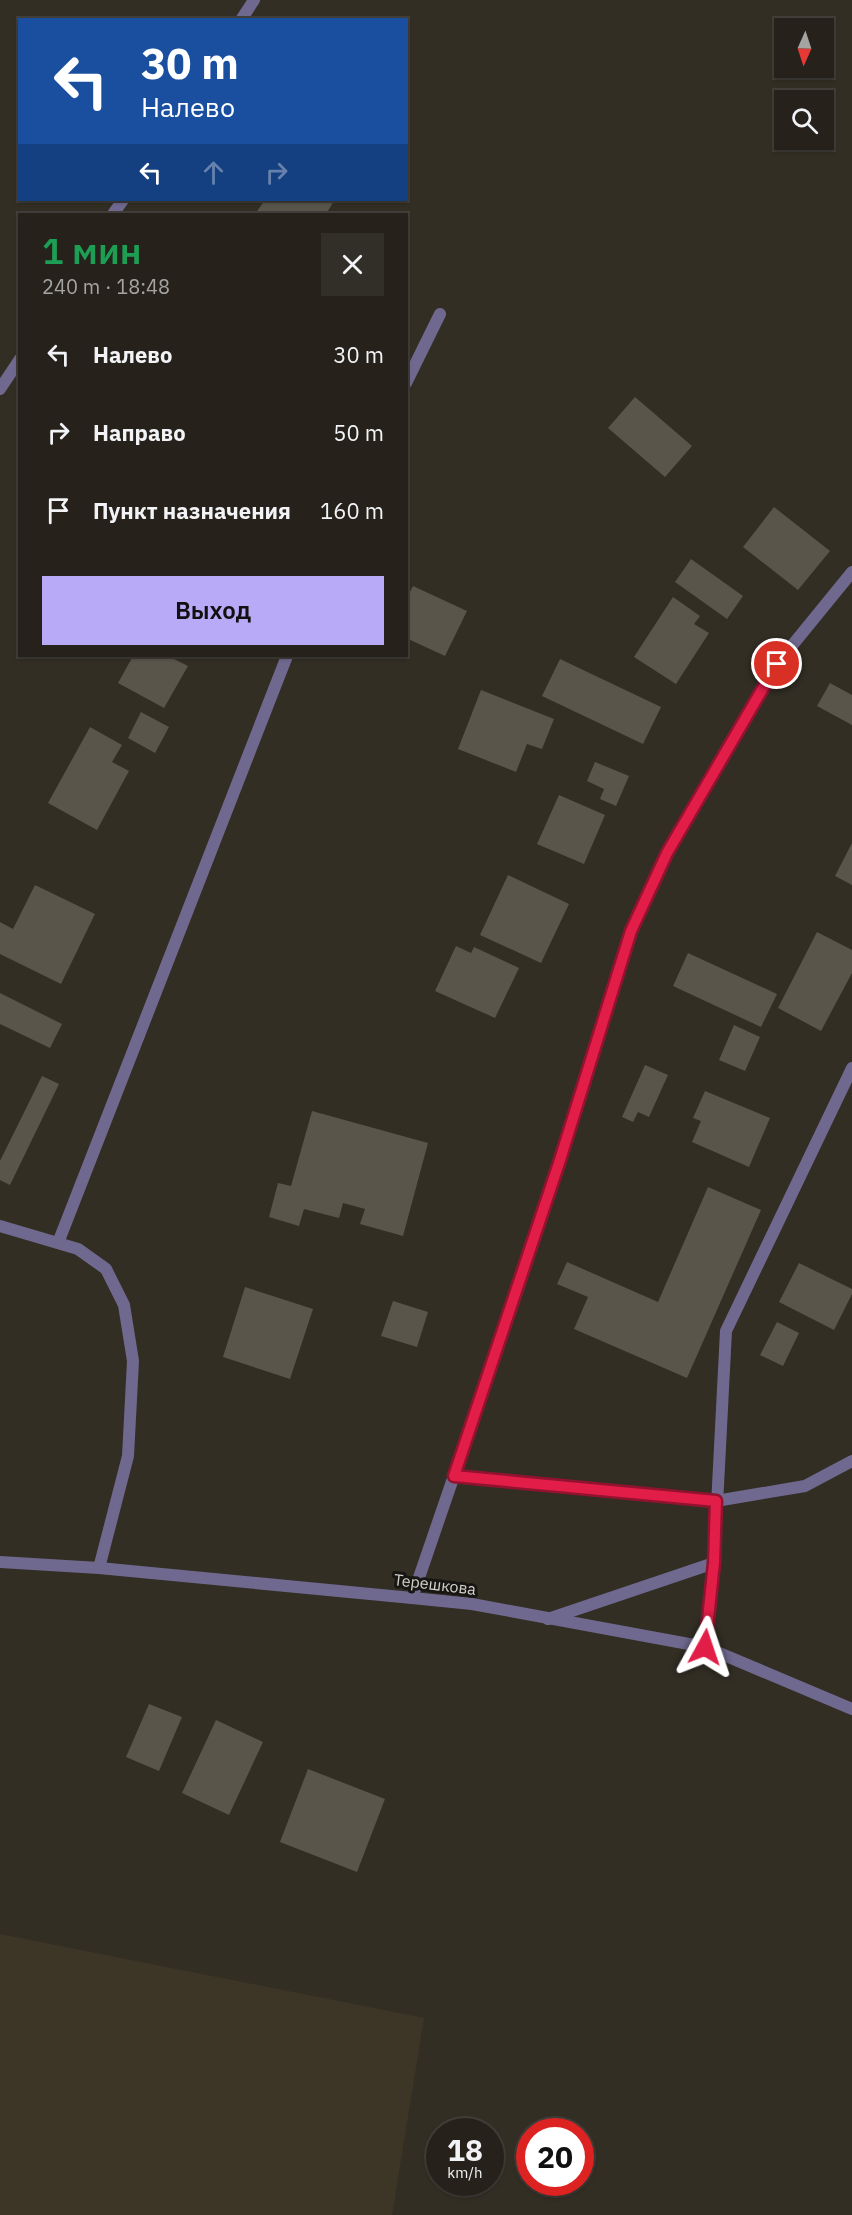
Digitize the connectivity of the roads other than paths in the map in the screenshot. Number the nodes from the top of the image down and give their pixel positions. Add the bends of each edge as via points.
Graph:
1 (254, 0) edge
2 (242, 18) edge
3 (440, 314) dead end
4 (18, 362) edge
5 (408, 379) edge
6 (0, 389) edge
7 (852, 572) edge
8 (286, 657) edge
9 (852, 1068) edge
10 (0, 1226) edge
11 (58, 1243) junction
12 (852, 1461) edge
13 (454, 1476) junction
14 (716, 1501) junction
15 (0, 1562) edge
16 (714, 1563) junction
17 (99, 1568) junction
18 (412, 1598) junction
19 (547, 1620) junction
20 (705, 1647) junction
21 (852, 1709) edge

1 - 2 street
3 - 5 street
4 - 6 street
7 - 13 street via 777,664 667,853 631,931 526,1266
8 - 11 street
9 - 14 street via 726,1331
10 - 11 street
11 - 17 street via 78,1249 106,1269 124,1305 133,1361 128,1456
12 - 14 street via 805,1486
13 - 14 street
13 - 18 street
14 - 16 street
15 - 17 street, Терешкова
16 - 19 street
16 - 20 street
17 - 18 street, Терешкова
18 - 19 street, Терешкова
19 - 20 street, Терешкова
20 - 21 street, Терешкова

